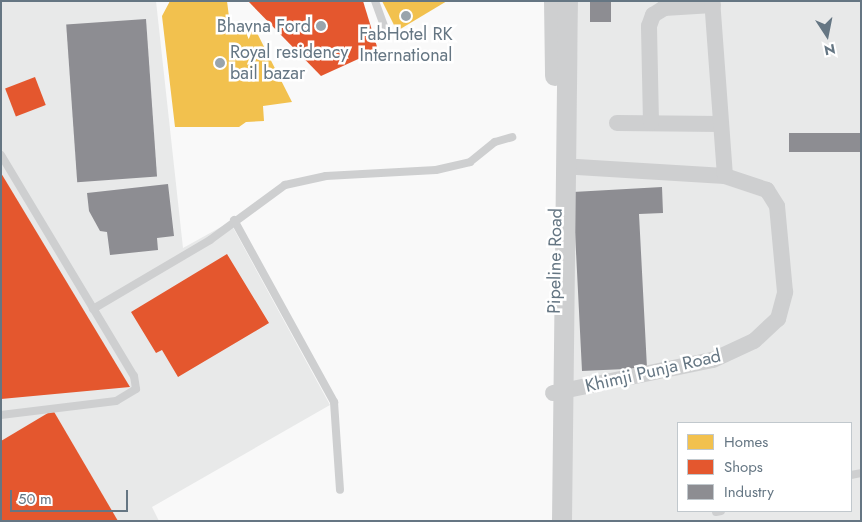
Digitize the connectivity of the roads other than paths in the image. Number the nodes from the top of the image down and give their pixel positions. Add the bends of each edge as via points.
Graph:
1 (375, 1) edge
2 (554, 1) edge
3 (568, 1) edge
4 (712, 3) edge
5 (386, 31) dead end
6 (617, 123) dead end
7 (652, 123) junction
8 (721, 124) junction
9 (512, 136) dead end
10 (1, 155) edge
11 (577, 167) dead end
12 (725, 176) junction
13 (234, 220) junction
14 (93, 309) junction
15 (558, 392) junction
16 (1, 416) edge
17 (340, 490) dead end
18 (558, 496) junction
19 (554, 521) edge
20 (562, 521) edge

1 - 5 lane
2 - 15 street, Pipeline Road
3 - 15 street
4 - 7 street via 664,8 653,15 649,26
4 - 8 street
6 - 7 street
7 - 8 street
8 - 12 street
9 - 13 lane via 495,142 470,162 436,170 326,176 285,185
10 - 14 lane
11 - 12 street, Khimji Punja Road
12 - 15 street, Khimji Punja Road via 767,190 777,206 785,292 778,319 754,341 713,360
13 - 14 lane via 210,240
13 - 17 lane via 334,402
14 - 16 lane via 134,376 136,389 116,401
15 - 18 street, Pipeline Road
18 - 19 street, Pipeline Road
18 - 20 street

